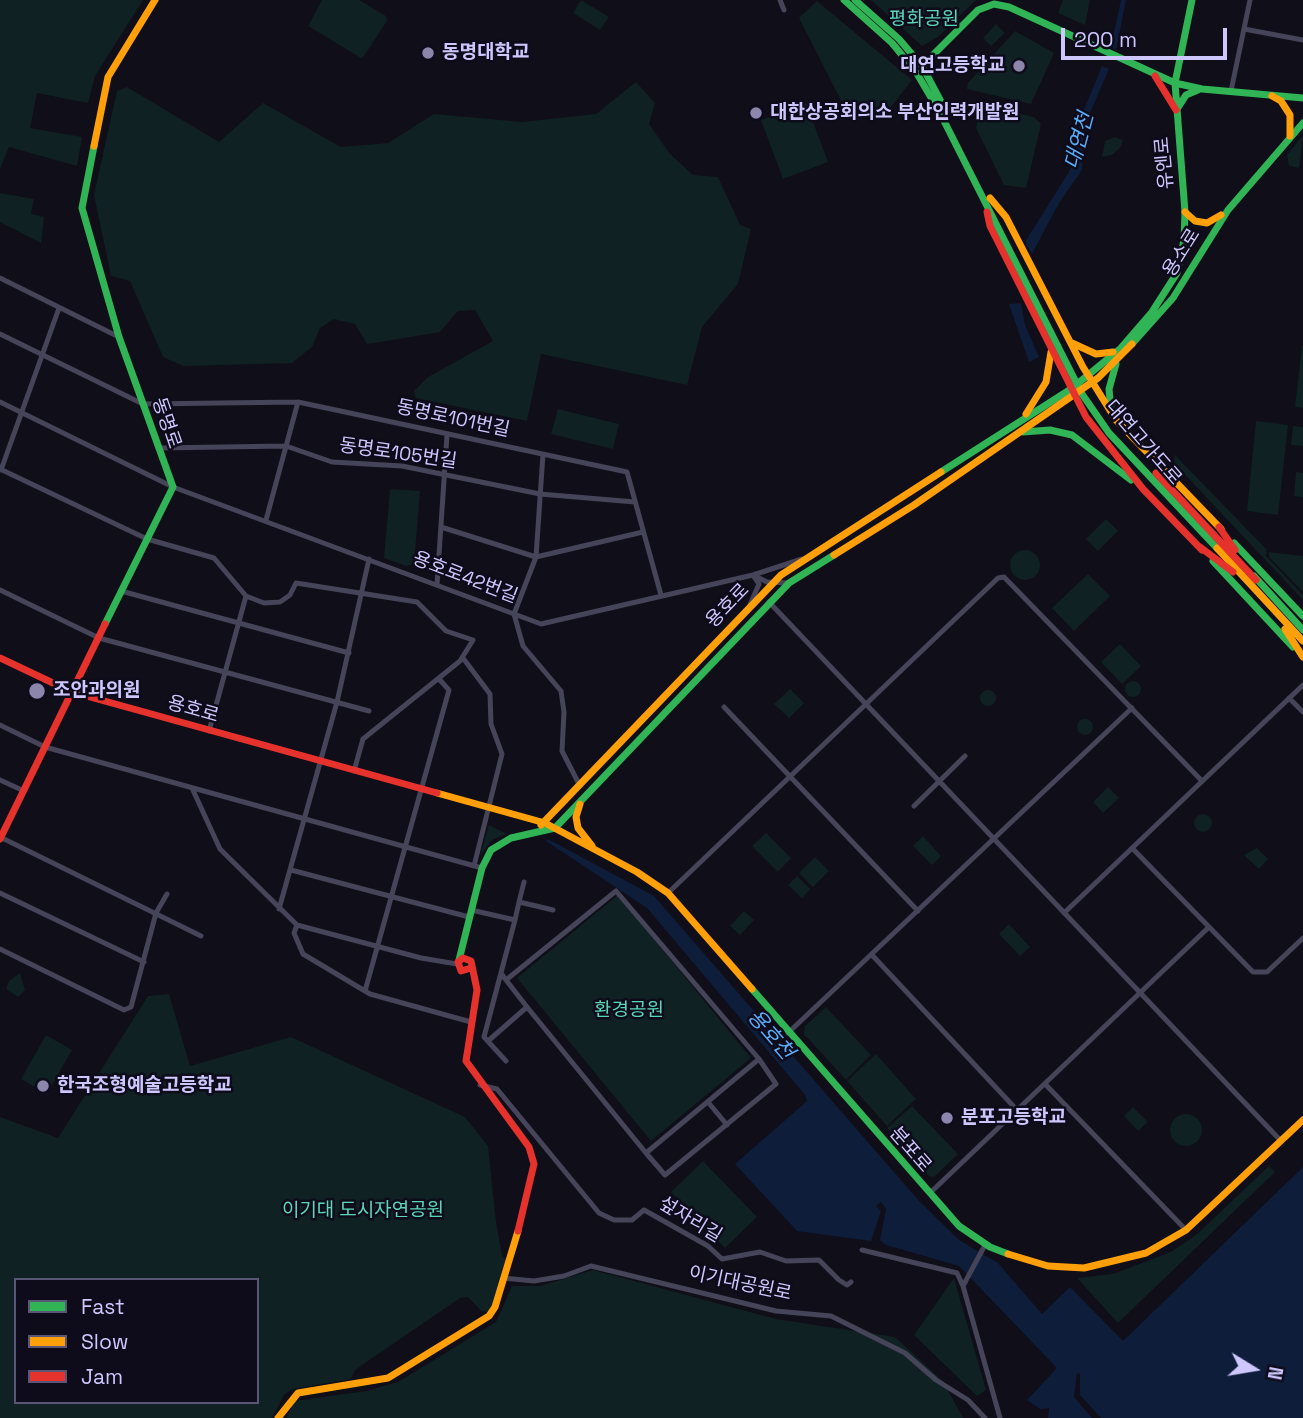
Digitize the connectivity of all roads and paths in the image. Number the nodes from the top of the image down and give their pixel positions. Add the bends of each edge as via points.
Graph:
1 (155, 0) edge
2 (780, 0) edge
3 (844, 0) edge
4 (855, 0) edge
5 (1192, 0) edge
6 (1250, 0) edge
7 (784, 10) dead end
8 (1244, 29) junction
9 (1303, 40) edge
10 (922, 66) junction
11 (1156, 76) junction
12 (1175, 83) junction
13 (1202, 89) junction
14 (1231, 91) junction
15 (1269, 95) junction
16 (1303, 98) edge
17 (1176, 111) junction
18 (1303, 123) edge
19 (1289, 136) junction
20 (987, 200) junction
21 (1228, 210) junction
22 (1185, 212) junction
23 (0, 278) edge
24 (1168, 291) joint
25 (59, 308) junction
26 (0, 334) edge
27 (119, 337) junction
28 (1069, 340) junction
29 (1051, 348) junction
30 (1120, 349) junction
31 (41, 354) junction
32 (1120, 358) junction
33 (1090, 379) junction
34 (1075, 390) junction
35 (1040, 393) junction
36 (1061, 396) junction
37 (0, 402) edge
38 (298, 402) junction
39 (143, 404) junction
40 (21, 412) junction
41 (1116, 420) junction
42 (1016, 422) junction
43 (1018, 432) junction
44 (447, 435) junction
45 (286, 446) junction
46 (158, 448) junction
47 (543, 454) junction
48 (1, 469) edge
49 (444, 475) junction
50 (924, 485) junction
51 (173, 487) junction
52 (1143, 489) junction
53 (540, 494) junction
54 (635, 502) junction
55 (914, 505) junction
56 (887, 508) junction
57 (266, 520) junction
58 (880, 526) junction
59 (441, 527) junction
60 (1219, 527) junction
61 (643, 531) junction
62 (147, 539) junction
63 (1200, 547) junction
64 (536, 558) junction
65 (809, 558) junction
66 (369, 559) junction
67 (774, 568) junction
68 (755, 576) junction
69 (773, 582) junction
70 (1253, 582) junction
71 (789, 583) junction
72 (438, 585) junction
73 (0, 590) edge
74 (121, 592) junction
75 (363, 593) junction
76 (246, 596) junction
77 (661, 596) junction
78 (769, 602) junction
79 (1274, 606) junction
80 (749, 607) junction
81 (514, 614) junction
82 (1303, 616) edge
83 (238, 623) junction
84 (1303, 623) edge
85 (1303, 630) edge
86 (99, 638) junction
87 (1303, 641) edge
88 (349, 653) junction
89 (0, 658) edge
90 (463, 658) junction
91 (1303, 658) edge
92 (225, 672) junction
93 (439, 679) junction
94 (1303, 685) edge
95 (72, 692) junction
96 (1289, 698) junction
97 (337, 702) junction
98 (866, 705) junction
99 (724, 707) dead end
100 (1132, 708) junction
101 (369, 711) dead end
102 (1303, 712) edge
103 (0, 725) edge
104 (209, 731) junction
105 (45, 747) junction
106 (965, 756) dead end
107 (321, 762) junction
108 (597, 768) junction
109 (354, 771) junction
110 (791, 776) junction
111 (0, 780) edge
112 (1202, 780) junction
113 (939, 782) junction
114 (580, 786) junction
115 (192, 788) junction
116 (423, 790) junction
117 (24, 791) junction
118 (588, 794) junction
119 (581, 802) junction
120 (914, 806) dead end
121 (487, 808) junction
122 (305, 819) junction
123 (545, 823) junction
124 (555, 828) junction
125 (526, 835) junction
126 (0, 838) edge
127 (994, 839) junction
128 (406, 847) junction
129 (1132, 848) junction
130 (594, 850) junction
131 (478, 867) junction
132 (291, 870) junction
133 (524, 882) dead end
134 (0, 893) edge
135 (668, 893) junction
136 (167, 894) dead end
137 (392, 896) junction
138 (519, 902) junction
139 (279, 909) junction
140 (554, 910) dead end
141 (918, 911) junction
142 (1063, 912) junction
143 (156, 914) junction
144 (470, 914) junction
145 (515, 920) junction
146 (297, 925) junction
147 (1209, 927) junction
148 (201, 936) dead end
149 (1303, 938) edge
150 (378, 945) junction
151 (0, 948) edge
152 (872, 955) junction
153 (461, 961) junction
154 (144, 962) junction
155 (467, 970) junction
156 (501, 973) junction
157 (506, 980) junction
158 (365, 991) junction
159 (1140, 993) junction
160 (527, 1007) junction
161 (471, 1022) junction
162 (788, 1033) junction
163 (488, 1041) junction
164 (759, 1059) junction
165 (506, 1061) dead end
166 (1045, 1084) junction
167 (480, 1085) junction
168 (708, 1102) junction
169 (1017, 1110) junction
170 (1303, 1120) edge
171 (727, 1125) junction
172 (1281, 1141) junction
173 (646, 1153) junction
174 (929, 1194) junction
175 (1186, 1230) junction
176 (983, 1248) junction
177 (862, 1250) dead end
178 (503, 1278) junction
179 (851, 1282) dead end
180 (965, 1283) junction
181 (278, 1418) edge
182 (985, 1418) edge
183 (1000, 1418) edge

1 - 27 main road, 동명로 via 108,77 82,208
2 - 7 street
3 - 20 main road via 916,72
4 - 10 main road
5 - 12 main road
6 - 8 street
8 - 9 street
8 - 14 street
10 - 11 main road via 978,10 993,4 1009,7
10 - 20 main road
11 - 12 main road
11 - 17 main road
12 - 13 main road
12 - 17 main road, 유엔로
13 - 14 main road
13 - 17 main road via 1186,95
14 - 15 main road
15 - 16 main road
15 - 19 main road via 1286,107 1292,125
17 - 22 main road, 유엔로
18 - 19 main road, 용소로
19 - 21 main road, 용소로
20 - 28 main road via 1006,217
20 - 29 main road via 990,226
20 - 70 main road, 대연고가도로 via 1087,391 1114,429
21 - 22 main road via 1207,223 1195,221
21 - 32 main road, 용소로 via 1173,298
22 - 24 main road, 유엔로 via 1177,273
23 - 25 street
24 - 30 main road, 용소로
25 - 27 street
25 - 31 street
26 - 31 street
27 - 39 main road, 동명로
28 - 30 main road via 1096,354
28 - 33 main road
29 - 34 main road
29 - 35 main road via 1050,368
30 - 33 main road, 용소로
31 - 39 street
31 - 40 street
32 - 33 main road, 용소로
32 - 41 main road via 1109,389
33 - 34 main road, 용소로
33 - 41 main road
34 - 36 main road, 용호로
34 - 43 main road, 용호로
34 - 52 main road via 1101,438
35 - 36 main road
35 - 42 main road
36 - 42 main road, 용호로
37 - 40 street, 용호로42번길
38 - 39 street, 동명로101번길
38 - 44 street, 동명로101번길
38 - 45 street
39 - 46 main road, 동명로
40 - 48 street
40 - 51 street, 용호로42번길
41 - 60 main road
42 - 50 main road, 용호로
43 - 52 main road via 1050,430 1072,435
43 - 55 main road, 용호로
44 - 47 street, 동명로101번길
44 - 49 street
45 - 46 street, 동명로105번길
45 - 49 street, 동명로105번길 via 332,462 401,466
45 - 57 street
46 - 51 main road, 동명로
47 - 53 street
47 - 54 street, 동명로101번길 via 627,471
48 - 62 street
49 - 53 street, 동명로105번길
49 - 59 street
50 - 55 main road via 932,487
50 - 56 main road, 용호로
51 - 57 street, 용호로42번길
51 - 62 main road
52 - 63 main road
53 - 54 street, 동명로105번길
53 - 64 street
54 - 61 street, 동명로101번길
55 - 58 main road, 용호로
56 - 58 main road via 873,523
56 - 65 main road, 용호로
57 - 66 street, 용호로42번길
58 - 71 main road, 용호로
59 - 64 street
59 - 72 street
60 - 70 main road
60 - 82 main road
61 - 64 street
61 - 77 street, 동명로101번길
62 - 74 main road
62 - 76 street via 214,558
63 - 70 main road
63 - 91 main road
64 - 81 street
65 - 67 street, 용호로42번길
65 - 69 main road, 용호로
66 - 72 street, 용호로42번길
66 - 75 street
67 - 68 street, 용호로42번길
67 - 69 street via 768,577
68 - 69 street, 용호로42번길
68 - 77 street, 용호로42번길
68 - 80 street via 760,584
69 - 71 street, 용호로42번길
69 - 80 main road, 용호로
70 - 79 main road
71 - 78 main road, 용호로
72 - 81 street, 용호로42번길
73 - 86 street
74 - 83 street
74 - 86 main road
75 - 76 street via 296,583 280,602 264,603
75 - 88 street
75 - 90 street via 417,602 446,631 473,640
76 - 83 street
77 - 81 street, 용호로42번길 via 541,624
78 - 98 street
78 - 118 main road, 용호로
79 - 84 main road
79 - 85 main road
79 - 87 main road
79 - 91 main road
80 - 108 main road, 용호로
81 - 114 street via 523,646 561,691 562,751
83 - 88 street
83 - 92 street
86 - 92 street
86 - 95 main road
88 - 97 street
89 - 95 main road, 용호로
90 - 93 street
90 - 121 street via 490,694 491,724 502,754
92 - 97 street
92 - 104 street
93 - 109 street via 363,739
93 - 116 street via 449,690
94 - 96 street
95 - 104 main road, 용호로
95 - 105 main road
96 - 102 street
96 - 112 street
97 - 101 street
97 - 107 street
98 - 100 street via 998,578 1004,578
98 - 110 street
98 - 113 street
99 - 110 street
100 - 112 street
100 - 127 street
103 - 105 street
104 - 107 main road, 용호로
105 - 115 street
105 - 117 main road
106 - 113 street
107 - 109 main road, 용호로
107 - 122 street
108 - 114 main road, 용호로
108 - 118 main road via 585,791
109 - 116 main road, 용호로
110 - 135 street
110 - 141 street
111 - 117 street
112 - 129 street
113 - 120 street
113 - 127 street
114 - 123 main road, 용호로
115 - 122 street
115 - 139 street via 220,849
116 - 121 main road, 용호로
116 - 128 street
117 - 126 main road
118 - 119 main road, 용호로
119 - 124 main road, 용호로
119 - 130 main road via 578,828
121 - 123 main road, 용호로
121 - 131 street
122 - 128 street
122 - 132 street
123 - 124 main road, 분포로
123 - 125 main road
124 - 125 main road
124 - 130 main road, 분포로
125 - 131 main road via 499,843
126 - 143 street
127 - 141 street
127 - 142 street
128 - 131 street
128 - 137 street
129 - 142 street
129 - 147 street
130 - 135 main road, 분포로
131 - 144 main road
132 - 137 street
132 - 139 street
133 - 138 street
134 - 154 street
135 - 162 main road, 분포로
136 - 143 street
137 - 144 street
137 - 150 street
138 - 140 street
138 - 145 street
139 - 146 street
141 - 152 street
142 - 159 street
143 - 148 street
143 - 154 street
144 - 145 street
144 - 153 main road
145 - 156 street
146 - 150 street
146 - 158 street via 294,933 303,954
147 - 149 street via 1257,973 1267,971
147 - 159 street
150 - 153 street
150 - 158 street
151 - 154 street via 124,1010 131,1007
152 - 162 street
152 - 169 street
153 - 155 main road
153 - 155 main road
155 - 161 main road via 477,1003
156 - 157 street
156 - 163 street via 484,1037
157 - 160 street
157 - 164 street via 616,891
158 - 161 street
159 - 166 street
159 - 172 street
160 - 163 street
160 - 173 street
161 - 167 main road via 466,1061
162 - 174 main road, 분포로
163 - 165 street
164 - 168 street
164 - 171 street via 776,1084
166 - 169 street
166 - 175 street
167 - 178 main road via 529,1147 534,1164
167 - 179 street, 섶자리길 via 496,1089 599,1213 614,1220 632,1220 644,1210 708,1246 722,1259 760,1252 786,1261 819,1260 839,1280 847,1285
168 - 171 street
168 - 173 street
169 - 174 street
170 - 172 main road, 분포로
171 - 173 street via 665,1175
172 - 175 main road, 분포로
174 - 176 main road, 분포로
175 - 176 main road, 분포로 via 1146,1253 1084,1268 1048,1265
176 - 180 street
177 - 180 street via 957,1273
178 - 181 main road via 489,1316 388,1378 298,1393
178 - 182 street, 이기대공원로 via 534,1281 591,1266 776,1311 831,1316 905,1353
180 - 183 street

